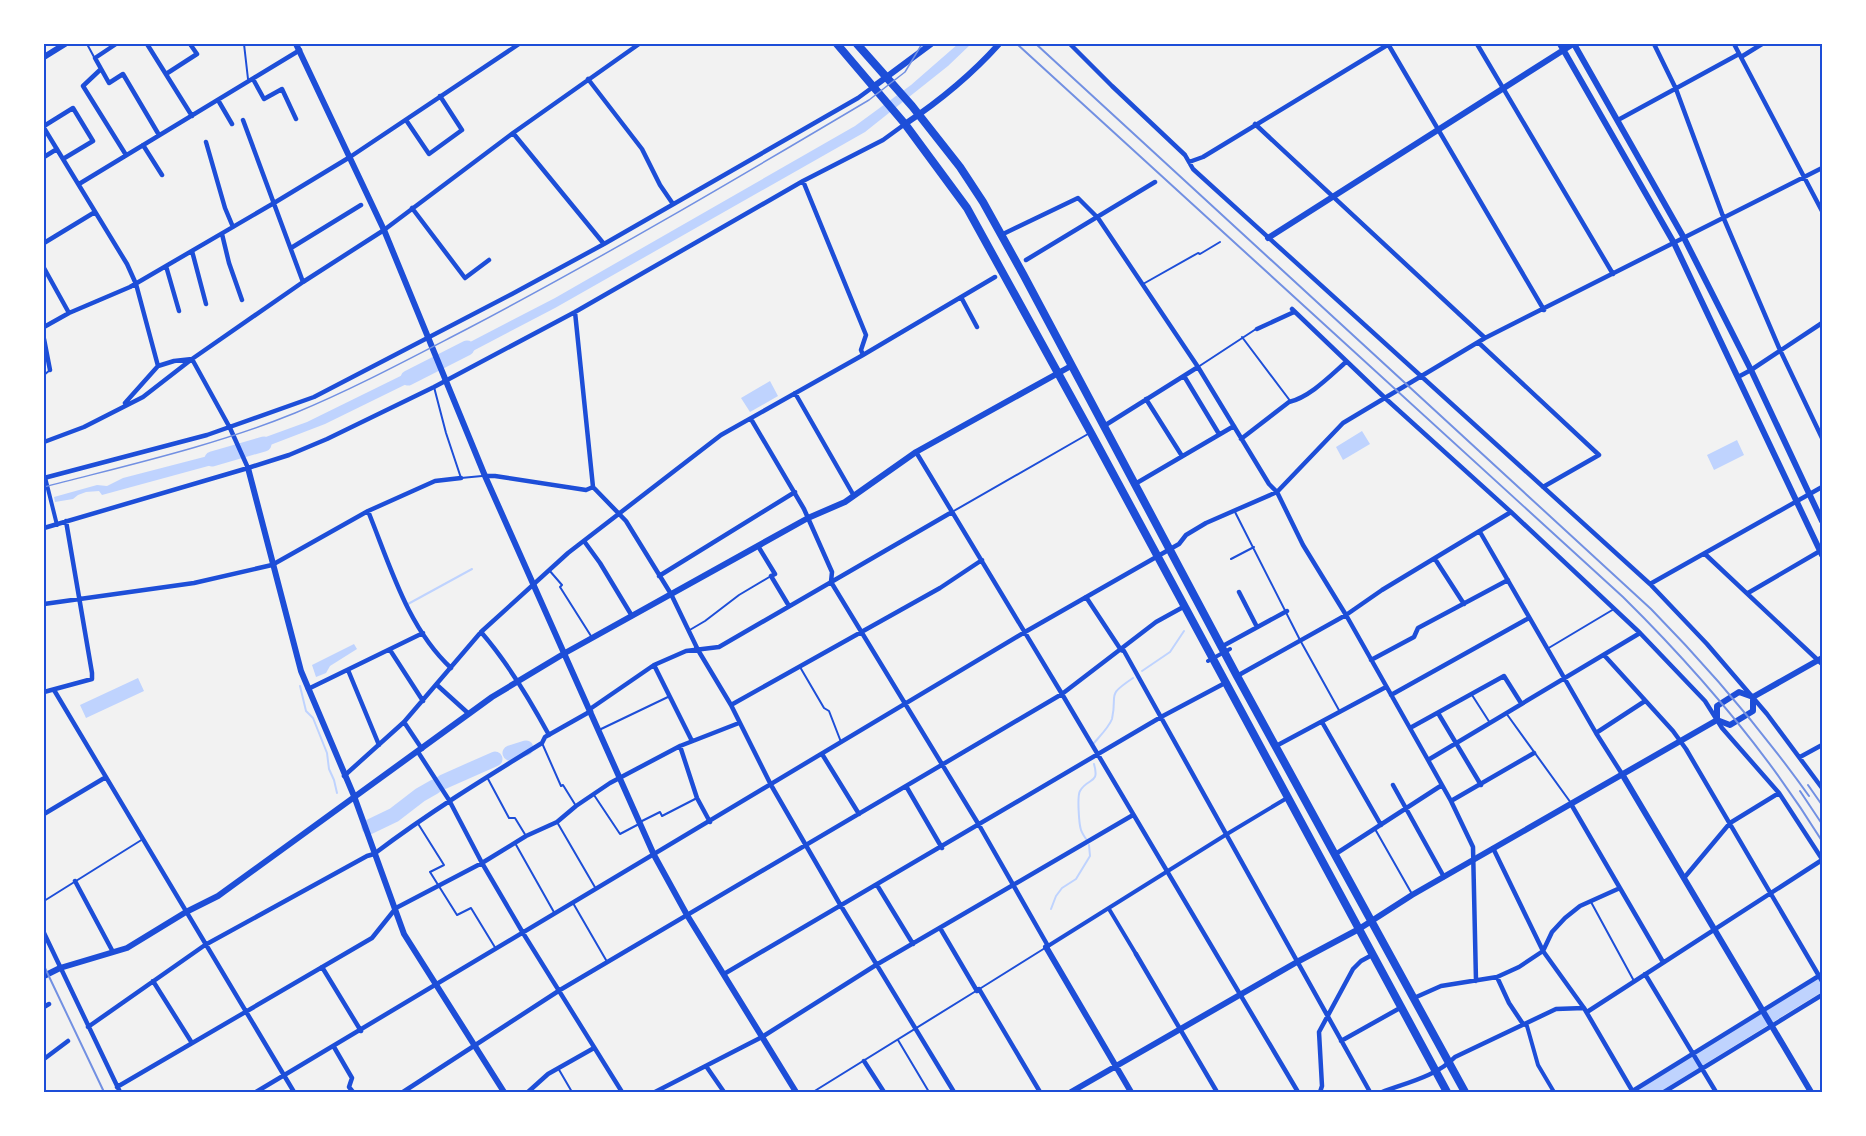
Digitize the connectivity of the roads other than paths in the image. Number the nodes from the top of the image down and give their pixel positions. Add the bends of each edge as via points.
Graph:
1 (65, 44) edge
2 (87, 44) edge
3 (116, 44) edge
4 (147, 44) edge
5 (190, 44) edge
6 (244, 44) edge
7 (296, 44) edge
8 (517, 44) edge
9 (639, 44) edge
10 (837, 44) edge
11 (858, 44) edge
12 (931, 44) edge
13 (999, 44) edge
14 (1070, 44) edge
15 (1388, 44) edge
16 (1477, 44) edge
17 (1573, 44) edge
18 (1654, 44) edge
19 (1734, 44) edge
20 (1762, 44) edge
21 (1562, 46) edge
22 (300, 51) junction
23 (44, 55) edge
24 (1740, 55) junction
25 (95, 58) junction
26 (101, 69) junction
27 (166, 74) junction
28 (888, 77) junction
29 (251, 80) junction
30 (588, 80) junction
31 (873, 87) junction
32 (1503, 88) junction
33 (1677, 89) junction
34 (440, 96) junction
35 (218, 100) junction
36 (919, 115) junction
37 (192, 116) junction
38 (296, 118) dead end
39 (243, 120) dead end
40 (406, 120) junction
41 (1618, 120) junction
42 (232, 124) dead end
43 (905, 124) junction
44 (1255, 124) junction
45 (44, 127) edge
46 (1438, 129) junction
47 (513, 133) junction
48 (159, 135) junction
49 (206, 142) dead end
50 (143, 145) junction
51 (57, 149) junction
52 (126, 155) junction
53 (44, 157) edge
54 (350, 157) junction
55 (63, 159) junction
56 (1189, 162) junction
57 (1822, 168) edge
58 (162, 175) dead end
59 (1804, 177) junction
60 (803, 181) junction
61 (1155, 182) dead end
62 (79, 184) junction
63 (1332, 198) junction
64 (274, 203) junction
65 (673, 204) junction
66 (361, 205) dead end
67 (412, 208) junction
68 (1822, 211) edge
69 (95, 212) junction
70 (1098, 218) junction
71 (1724, 219) junction
72 (233, 227) junction
73 (384, 230) junction
74 (222, 234) junction
75 (1001, 235) junction
76 (1269, 238) junction
77 (1684, 238) junction
78 (1220, 242) dead end
79 (44, 243) edge
80 (1674, 243) junction
81 (604, 244) junction
82 (291, 248) junction
83 (192, 251) junction
84 (1026, 260) dead end
85 (489, 261) dead end
86 (166, 266) junction
87 (44, 268) edge
88 (1613, 274) junction
89 (995, 277) dead end
90 (303, 282) junction
91 (136, 284) junction
92 (1143, 284) junction
93 (961, 297) junction
94 (242, 300) dead end
95 (206, 304) dead end
96 (1544, 309) junction
97 (179, 311) dead end
98 (575, 312) junction
99 (69, 313) junction
100 (1822, 323) edge
101 (44, 327) edge
102 (977, 327) dead end
103 (1257, 329) joint
104 (1242, 337) junction
105 (1485, 338) junction
106 (44, 339) edge
107 (429, 339) junction
108 (1479, 343) junction
109 (1780, 350) junction
110 (863, 355) junction
111 (192, 359) junction
112 (1346, 362) junction
113 (158, 366) junction
114 (1071, 366) junction
115 (1198, 367) junction
116 (50, 370) joint
117 (1751, 370) junction
118 (1059, 373) junction
119 (44, 375) edge
120 (1184, 376) junction
121 (1422, 376) junction
122 (1738, 377) junction
123 (445, 380) junction
124 (434, 387) junction
125 (795, 393) junction
126 (1385, 398) junction
127 (1146, 399) junction
128 (1291, 402) junction
129 (122, 406) junction
130 (751, 419) junction
131 (1103, 426) junction
132 (1234, 426) junction
133 (230, 428) junction
134 (1091, 433) junction
135 (1219, 434) junction
136 (1822, 438) edge
137 (1241, 439) junction
138 (44, 442) edge
139 (916, 452) junction
140 (1182, 456) junction
141 (248, 468) junction
142 (485, 476) junction
143 (44, 478) edge
144 (461, 478) junction
145 (1135, 485) junction
146 (1822, 486) edge
147 (593, 487) junction
148 (1543, 487) junction
149 (795, 492) junction
150 (1277, 492) junction
151 (1810, 494) junction
152 (854, 495) junction
153 (1796, 500) junction
154 (1234, 510) junction
155 (368, 511) junction
156 (952, 512) junction
157 (1511, 512) junction
158 (619, 515) junction
159 (808, 518) junction
160 (66, 521) junction
161 (1822, 521) edge
162 (57, 525) junction
163 (44, 528) edge
164 (1480, 532) junction
165 (584, 541) junction
166 (758, 546) junction
167 (1254, 547) junction
168 (1170, 550) junction
169 (1821, 553) edge
170 (1705, 554) junction
171 (1158, 556) junction
172 (1231, 559) dead end
173 (1435, 559) junction
174 (982, 560) junction
175 (272, 565) junction
176 (549, 570) junction
177 (659, 576) junction
178 (771, 576) junction
179 (1508, 580) junction
180 (831, 582) junction
181 (534, 583) junction
182 (1650, 584) junction
183 (1239, 592) dead end
184 (1748, 593) junction
185 (670, 594) junction
186 (1086, 597) junction
187 (79, 599) junction
188 (44, 604) edge
189 (1464, 604) junction
190 (789, 606) junction
191 (1185, 606) junction
192 (1614, 609) junction
193 (1287, 611) junction
194 (632, 615) junction
195 (1346, 615) junction
196 (1529, 618) junction
197 (1257, 627) junction
198 (688, 630) junction
199 (481, 632) junction
200 (1025, 632) junction
201 (423, 633) junction
202 (861, 633) junction
203 (1640, 633) junction
204 (592, 638) junction
205 (1300, 640) junction
206 (1226, 648) junction
207 (1547, 648) junction
208 (390, 650) junction
209 (698, 650) junction
210 (1121, 650) junction
211 (565, 653) junction
212 (1604, 655) junction
213 (1371, 660) junction
214 (1208, 661) dead end
215 (1821, 661) edge
216 (654, 665) junction
217 (800, 667) junction
218 (451, 668) junction
219 (348, 670) junction
220 (1237, 676) junction
221 (1564, 678) junction
222 (518, 681) junction
223 (1225, 683) junction
224 (437, 685) junction
225 (1386, 687) junction
226 (308, 689) junction
227 (54, 690) junction
228 (44, 692) edge
229 (1062, 694) junction
230 (1472, 694) junction
231 (1391, 695) junction
232 (670, 696) junction
233 (1753, 697) junction
234 (423, 700) junction
235 (1645, 701) junction
236 (1521, 703) junction
237 (904, 704) junction
238 (731, 705) junction
239 (590, 710) junction
240 (1341, 712) junction
241 (1438, 713) junction
242 (1506, 713) junction
243 (470, 714) junction
244 (1161, 717) junction
245 (1717, 720) junction
246 (404, 722) junction
247 (1322, 722) junction
248 (739, 723) junction
249 (1490, 723) junction
250 (1410, 728) junction
251 (599, 730) junction
252 (1596, 733) junction
253 (549, 735) junction
254 (1680, 740) junction
255 (692, 741) junction
256 (542, 742) junction
257 (841, 743) junction
258 (1456, 743) junction
259 (379, 744) junction
260 (1822, 745) edge
261 (680, 746) junction
262 (1276, 746) junction
263 (420, 750) junction
264 (1534, 753) junction
265 (822, 754) junction
266 (1098, 755) junction
267 (1800, 757) junction
268 (1428, 760) junction
269 (942, 766) junction
270 (1622, 774) junction
271 (344, 776) junction
272 (106, 777) junction
273 (487, 777) junction
274 (620, 778) junction
275 (771, 785) junction
276 (1393, 785) dead end
277 (1442, 785) junction
278 (1481, 785) junction
279 (906, 786) junction
280 (1822, 788) edge
281 (1299, 790) junction
282 (1779, 793) junction
283 (594, 795) junction
284 (354, 796) junction
285 (697, 798) junction
286 (1288, 798) junction
287 (449, 800) junction
288 (1451, 801) junction
289 (1571, 804) junction
290 (576, 806) junction
291 (1406, 809) junction
292 (44, 814) edge
293 (859, 814) junction
294 (1133, 815) junction
295 (417, 821) junction
296 (557, 822) junction
297 (710, 822) junction
298 (640, 823) junction
299 (1730, 823) junction
300 (979, 825) junction
301 (1381, 825) junction
302 (1375, 829) junction
303 (1227, 834) junction
304 (526, 836) junction
305 (143, 839) junction
306 (515, 843) junction
307 (806, 845) junction
308 (942, 848) junction
309 (1493, 848) junction
310 (374, 854) junction
311 (654, 855) junction
312 (1334, 855) junction
313 (1474, 859) junction
314 (1822, 860) edge
315 (482, 863) junction
316 (1167, 872) junction
317 (1444, 877) junction
318 (1684, 878) junction
319 (75, 881) junction
320 (439, 885) junction
321 (877, 885) junction
322 (1014, 885) junction
323 (1620, 888) junction
324 (596, 890) junction
325 (1771, 893) junction
326 (1412, 895) junction
327 (44, 901) edge
328 (1591, 901) junction
329 (573, 903) junction
330 (841, 906) junction
331 (396, 908) junction
332 (1109, 909) junction
333 (186, 912) junction
334 (555, 914) junction
335 (687, 915) junction
336 (1370, 921) junction
337 (940, 928) junction
338 (1359, 929) junction
339 (1715, 930) junction
340 (44, 933) edge
341 (523, 933) junction
342 (913, 944) junction
343 (205, 945) junction
344 (1047, 947) junction
345 (496, 949) junction
346 (1543, 951) junction
347 (113, 952) junction
348 (1136, 954) joint
349 (1372, 956) junction
350 (607, 962) junction
351 (1297, 962) junction
352 (1663, 962) junction
353 (876, 965) junction
354 (322, 967) junction
355 (60, 968) junction
356 (724, 974) junction
357 (1645, 974) junction
358 (44, 976) edge
359 (1497, 977) junction
360 (1822, 977) edge
361 (153, 981) junction
362 (1476, 981) junction
363 (1634, 981) junction
364 (436, 985) junction
365 (560, 990) junction
366 (978, 990) junction
367 (1240, 994) junction
368 (1822, 995) edge
369 (1414, 998) junction
370 (1400, 1008) junction
371 (1586, 1010) junction
372 (1762, 1011) junction
373 (245, 1012) junction
374 (1326, 1015) junction
375 (1523, 1024) junction
376 (1771, 1026) junction
377 (88, 1027) junction
378 (916, 1029) junction
379 (1180, 1030) junction
380 (362, 1031) junction
381 (762, 1037) junction
382 (898, 1040) junction
383 (68, 1041) dead end
384 (1341, 1041) junction
385 (192, 1043) junction
386 (474, 1045) junction
387 (334, 1047) junction
388 (594, 1048) junction
389 (1693, 1054) junction
390 (44, 1059) edge
391 (864, 1061) junction
392 (1449, 1063) junction
393 (706, 1066) junction
394 (558, 1068) junction
395 (1116, 1068) junction
396 (1702, 1069) junction
397 (1435, 1071) junction
398 (284, 1076) junction
399 (117, 1087) junction
400 (664, 1087) junction
401 (120, 1092) edge
402 (256, 1092) edge
403 (294, 1092) edge
404 (353, 1092) edge
405 (403, 1092) edge
406 (504, 1092) edge
407 (528, 1092) edge
408 (572, 1092) edge
409 (622, 1092) edge
410 (655, 1092) edge
411 (668, 1092) edge
412 (724, 1092) edge
413 (796, 1092) edge
414 (813, 1092) edge
415 (884, 1092) edge
416 (928, 1092) edge
417 (954, 1092) edge
418 (1040, 1092) edge
419 (1071, 1092) edge
420 (1131, 1092) edge
421 (1217, 1092) edge
422 (1298, 1092) edge
423 (1320, 1092) edge
424 (1370, 1092) edge
425 (1382, 1092) edge
426 (1447, 1092) edge
427 (1465, 1092) edge
428 (1554, 1092) edge
429 (1632, 1092) edge
430 (1664, 1092) edge
431 (1716, 1092) edge
432 (1810, 1092) edge

1 - 23 street
2 - 25 lane
3 - 25 street
4 - 27 street
5 - 27 street via 197,54
6 - 29 lane
7 - 22 street
8 - 34 street
9 - 30 street
10 - 31 highway
11 - 28 highway
12 - 28 street
13 - 36 street
14 - 56 street
15 - 44 street
15 - 46 street
16 - 32 street
17 - 21 street
17 - 41 street
18 - 33 street
19 - 24 street
20 - 24 street
21 - 32 street
21 - 80 street
22 - 29 street
22 - 54 street
24 - 33 street
24 - 59 street
25 - 26 street
26 - 48 street via 109,83 123,74
26 - 52 street via 83,86
27 - 37 street
28 - 31 street
28 - 36 highway
29 - 35 street
29 - 38 street via 264,99 282,89
30 - 47 street
30 - 65 street via 642,149
31 - 43 highway
31 - 65 street
32 - 46 street
32 - 88 street
33 - 41 street
33 - 71 street
34 - 40 street
34 - 40 street via 462,130 429,154
35 - 37 street
35 - 42 street
36 - 43 street
36 - 75 highway via 960,167
37 - 48 street
39 - 64 street
40 - 54 street
41 - 77 street
43 - 60 street via 884,140
43 - 118 highway via 967,208
44 - 56 street
44 - 63 street
45 - 51 street
45 - 55 street via 73,108 93,141
46 - 63 street
46 - 96 street
47 - 67 street
47 - 81 street
48 - 50 street
49 - 72 street
50 - 52 street
50 - 58 street
51 - 53 street
51 - 55 street
52 - 62 street
54 - 64 street
54 - 73 street
55 - 62 street
56 - 76 street via 1193,170
57 - 59 street
59 - 68 street
59 - 71 street
60 - 98 street
60 - 110 street via 866,335
61 - 70 street
62 - 69 street
63 - 76 street
63 - 105 street
64 - 72 street
64 - 82 street
65 - 81 street
66 - 82 street
67 - 73 street
67 - 85 street via 465,278
69 - 79 street
69 - 91 street
70 - 75 street via 1078,198
70 - 84 street
70 - 92 street
71 - 77 street
71 - 109 street
72 - 74 street
73 - 90 street
73 - 107 street
74 - 83 street
74 - 94 street
75 - 114 highway
76 - 121 street
77 - 80 street
77 - 117 street
78 - 92 lane
80 - 88 street
80 - 122 street
81 - 107 street
82 - 90 street
83 - 86 street
83 - 95 street
86 - 91 street
86 - 97 street
87 - 99 street
88 - 96 street
89 - 93 street
90 - 111 street
91 - 99 street
91 - 113 street
92 - 115 street
93 - 102 street
93 - 110 street
96 - 105 street
98 - 123 street
98 - 147 street
99 - 101 street
100 - 109 street
103 - 104 lane
103 - 112 street via 1293,310
104 - 115 lane
104 - 128 lane
105 - 108 street
106 - 116 street
107 - 123 street
107 - 133 street via 314,397
108 - 121 street
108 - 148 street via 1599,455
109 - 117 street
109 - 136 street
110 - 125 street
111 - 113 street
111 - 129 street via 143,397
111 - 133 street
112 - 126 street
112 - 128 street
113 - 129 street
114 - 118 street
114 - 131 highway
115 - 120 street
115 - 132 street
116 - 119 lane
117 - 122 street
117 - 151 street
118 - 134 highway
118 - 139 street
120 - 127 street
120 - 135 street
121 - 126 street
121 - 148 street
122 - 153 street
123 - 124 street
123 - 142 street
124 - 141 street via 290,455
124 - 144 lane
125 - 130 street
125 - 152 street
126 - 150 street via 1343,423
126 - 157 street
127 - 131 street
127 - 140 street
128 - 137 street
129 - 138 street via 84,427
130 - 149 street
130 - 158 street via 721,435
131 - 145 highway
132 - 135 street
132 - 137 street
133 - 141 street
133 - 143 street
134 - 156 lane
134 - 171 highway
135 - 140 street
137 - 150 street
139 - 152 street
139 - 156 street
140 - 145 street
141 - 160 street
141 - 175 street
142 - 144 lane
142 - 147 street via 586,490
142 - 181 street
143 - 162 street
144 - 155 street via 435,481
145 - 168 highway
146 - 151 street
147 - 158 street
148 - 182 street
149 - 159 street
149 - 177 street
150 - 154 street
150 - 195 street via 1303,545
151 - 153 street
151 - 161 street
152 - 159 street
153 - 169 street
153 - 170 street
154 - 167 lane
154 - 168 street via 1186,535
155 - 175 street
155 - 201 street via 406,605
156 - 174 street
156 - 180 street
157 - 164 street
157 - 192 street
158 - 165 street
158 - 177 street
159 - 166 street
159 - 180 street via 832,572
160 - 162 street
160 - 187 street
162 - 163 street
164 - 173 street
164 - 179 street
165 - 176 street
165 - 194 street
166 - 178 street via 775,574
166 - 185 street
167 - 172 lane
167 - 193 lane
168 - 171 street
168 - 206 highway
169 - 184 street
170 - 182 street
170 - 184 street
171 - 186 street
171 - 191 highway
173 - 189 street
173 - 195 street
174 - 200 street
174 - 202 street
175 - 187 street via 194,583
175 - 226 street
176 - 181 street
176 - 204 lane
177 - 185 street
178 - 190 street
178 - 198 lane
179 - 189 street
179 - 196 street
180 - 190 street
180 - 202 street
181 - 199 street
181 - 211 street
182 - 233 street
183 - 197 street
184 - 215 street
185 - 194 street
185 - 198 street
186 - 200 street
186 - 210 street
187 - 188 street
187 - 227 street via 92,679
189 - 213 street via 1418,628 1414,637
190 - 209 street via 719,646
191 - 210 street via 1156,622
191 - 223 highway
192 - 203 street
192 - 207 lane
193 - 197 street
193 - 205 lane
194 - 204 street
195 - 205 street
195 - 213 street
196 - 207 street
196 - 231 street
197 - 206 street
198 - 209 street
199 - 218 street
199 - 222 street
200 - 229 street
200 - 237 street
201 - 208 street
201 - 218 street
202 - 217 street
202 - 237 street
203 - 212 street
203 - 245 street via 1705,701
204 - 211 street
205 - 220 street
205 - 240 lane
206 - 214 street
206 - 220 highway
207 - 221 street
208 - 219 street
208 - 234 street
209 - 216 street
209 - 238 street
210 - 229 street
210 - 244 street
211 - 222 street
211 - 239 street
212 - 221 street
212 - 235 street
213 - 225 street
215 - 233 street
216 - 232 street
216 - 239 street
217 - 238 street
217 - 257 lane via 824,708 830,711
218 - 224 street
219 - 226 street
219 - 259 street
220 - 262 highway
221 - 236 street
221 - 252 street
222 - 243 street
222 - 253 street
223 - 244 street
223 - 286 highway
224 - 234 street
224 - 243 street
225 - 231 street
225 - 240 street
226 - 271 street
227 - 228 street
227 - 272 street
229 - 266 street
229 - 269 street
230 - 236 street via 1504,676
230 - 241 street
230 - 249 lane
231 - 250 street
232 - 251 lane
232 - 255 street
233 - 245 street via 1753,711 1730,725
233 - 245 street via 1739,692 1717,706
233 - 267 street
234 - 246 street
235 - 252 street
235 - 254 street
236 - 242 street
237 - 257 street
237 - 269 street
238 - 248 street
239 - 251 street
239 - 253 street
240 - 247 street
241 - 250 street
241 - 258 street
242 - 249 street
242 - 264 lane
243 - 263 street
244 - 266 street
244 - 303 street
245 - 254 street
245 - 282 street
246 - 259 street
246 - 263 street
247 - 262 street
247 - 301 street
248 - 255 street
248 - 275 street
249 - 258 street
250 - 268 street
251 - 274 street
252 - 270 street
253 - 256 street
254 - 270 street
254 - 299 street
255 - 261 street
256 - 273 street
256 - 290 lane via 561,786
257 - 265 street
258 - 268 street
258 - 278 street
259 - 271 street
260 - 267 street
261 - 274 street
261 - 285 street
262 - 281 highway
263 - 284 street
263 - 287 street
264 - 278 street
264 - 289 lane
265 - 275 street
265 - 293 street
266 - 294 street
266 - 300 street
267 - 280 street
268 - 277 street
269 - 279 street
269 - 300 street
270 - 289 street
270 - 318 street
271 - 284 street
272 - 292 street
272 - 305 street
273 - 287 street
273 - 304 lane via 509,818 515,818
274 - 283 street
274 - 298 street
275 - 297 street
275 - 307 street
276 - 291 street
277 - 288 street
277 - 291 street
278 - 288 street
279 - 293 street
279 - 308 street
281 - 286 street
281 - 312 highway
282 - 299 street
282 - 314 street
283 - 290 street
283 - 298 lane via 620,834
284 - 310 street
284 - 333 street via 218,896
285 - 297 street
285 - 298 lane
286 - 303 street
286 - 338 highway
287 - 295 street
287 - 315 street
288 - 313 street via 1473,847
289 - 309 street
289 - 323 street
290 - 296 street
291 - 301 street
291 - 317 street
293 - 307 street
294 - 316 street
294 - 322 street
295 - 310 street
295 - 320 lane via 444,865 430,872
296 - 304 street
296 - 324 lane
297 - 311 street
298 - 311 street
299 - 318 street
299 - 325 street
300 - 308 street
300 - 322 street
301 - 302 street
302 - 312 street
302 - 326 lane
303 - 316 street
303 - 351 street
304 - 306 street
305 - 319 lane
305 - 333 street
306 - 315 street
306 - 334 lane
307 - 330 street
307 - 335 street
308 - 321 street
309 - 313 street
309 - 346 street
310 - 331 street
310 - 343 street
311 - 324 street
311 - 335 street
312 - 336 highway
313 - 317 street
313 - 362 street
314 - 325 street
315 - 320 street
315 - 341 street
316 - 332 street
316 - 367 street
317 - 326 street
318 - 339 street
319 - 327 lane
319 - 347 street
320 - 331 street
320 - 345 lane via 457,915 471,908
321 - 330 street
321 - 342 street
322 - 337 street
322 - 344 street
323 - 328 street
323 - 352 street
324 - 329 street
325 - 339 street
325 - 360 street
326 - 336 street
328 - 346 street via 1565,918 1552,932
328 - 363 lane
329 - 334 street
329 - 350 lane
330 - 353 street
330 - 356 street
331 - 354 street via 372,938
331 - 364 street via 404,934
332 - 344 street
332 - 348 street
333 - 343 street
333 - 347 street via 127,948
334 - 341 street
335 - 350 street
335 - 356 street
336 - 338 street
336 - 369 highway
337 - 342 street
337 - 366 street
338 - 349 highway
338 - 351 street
339 - 352 street
339 - 372 street
340 - 355 street
341 - 345 street
341 - 365 street
342 - 353 street
343 - 361 street
343 - 373 street
344 - 366 lane
344 - 395 street
345 - 364 street
346 - 359 street
346 - 371 street
347 - 355 street
348 - 379 street
349 - 370 highway
349 - 374 street via 1353,969
350 - 365 street
351 - 367 street
351 - 374 street
352 - 357 street
353 - 378 street
353 - 381 street
354 - 373 street
354 - 380 street
355 - 358 street
355 - 377 street
356 - 381 street
357 - 363 street
357 - 389 street
359 - 362 street
359 - 375 street
360 - 372 street
361 - 377 street
361 - 385 street
362 - 369 street via 1440,986
363 - 371 street
364 - 380 street
364 - 386 street
365 - 386 street
365 - 388 street
366 - 378 lane
366 - 418 street
367 - 379 street
367 - 422 street
368 - 376 street
369 - 392 highway
370 - 384 street
370 - 397 highway
371 - 375 street via 1556,1009
371 - 429 street
372 - 376 street
372 - 389 street
373 - 385 street
373 - 398 street
374 - 384 street
374 - 423 street via 1318,1032
375 - 392 street
375 - 428 street via 1527,1026 1538,1065
376 - 396 street
376 - 432 street
377 - 399 street
378 - 382 lane
378 - 417 street
379 - 395 street
379 - 421 street
380 - 387 street
381 - 393 street
381 - 413 street
382 - 391 lane
382 - 416 lane
383 - 390 street
384 - 424 street
385 - 399 street
386 - 405 street
386 - 406 street
387 - 398 street
387 - 404 street via 352,1078 349,1087
388 - 394 street
388 - 409 street
389 - 396 street
389 - 429 street
391 - 414 lane
391 - 415 street
392 - 397 street
392 - 427 highway
393 - 400 street
393 - 412 street
394 - 407 street
394 - 408 lane
395 - 419 street
395 - 420 street
396 - 430 street
396 - 431 street
397 - 425 street
397 - 426 highway
398 - 402 street
398 - 403 street
399 - 401 street
400 - 410 street
400 - 411 street

